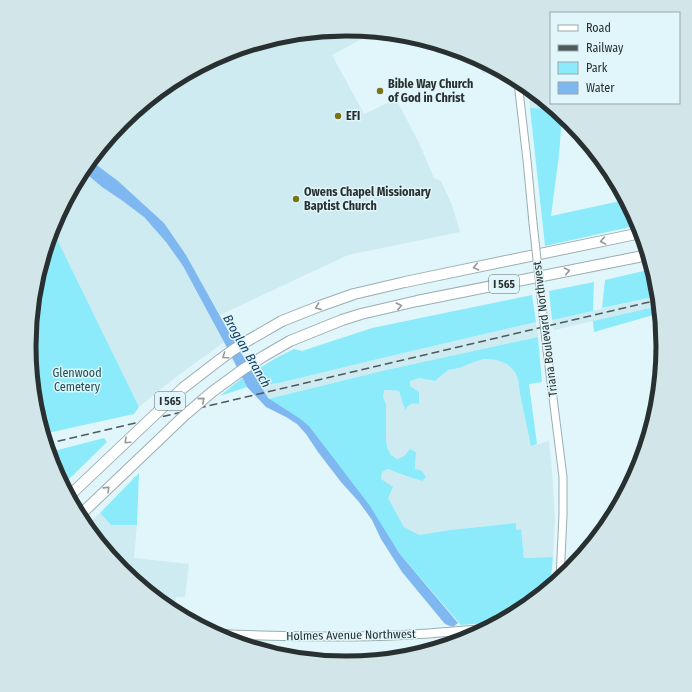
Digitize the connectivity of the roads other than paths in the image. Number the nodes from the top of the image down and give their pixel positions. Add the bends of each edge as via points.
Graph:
1 (519, 88) edge
2 (635, 234) edge
3 (643, 256) edge
4 (73, 492) edge
5 (84, 511) edge
6 (560, 569) edge
7 (469, 630) edge
8 (233, 635) edge

1 - 6 street, Triana Boulevard Northwest, bridge via 563,477
2 -> 4 highway, I 565, bridge via 362,292 282,321 233,350 183,388
5 -> 3 highway, I 565, bridge via 212,392 290,341 360,314
7 - 8 main road, Holmes Avenue Northwest via 401,635

